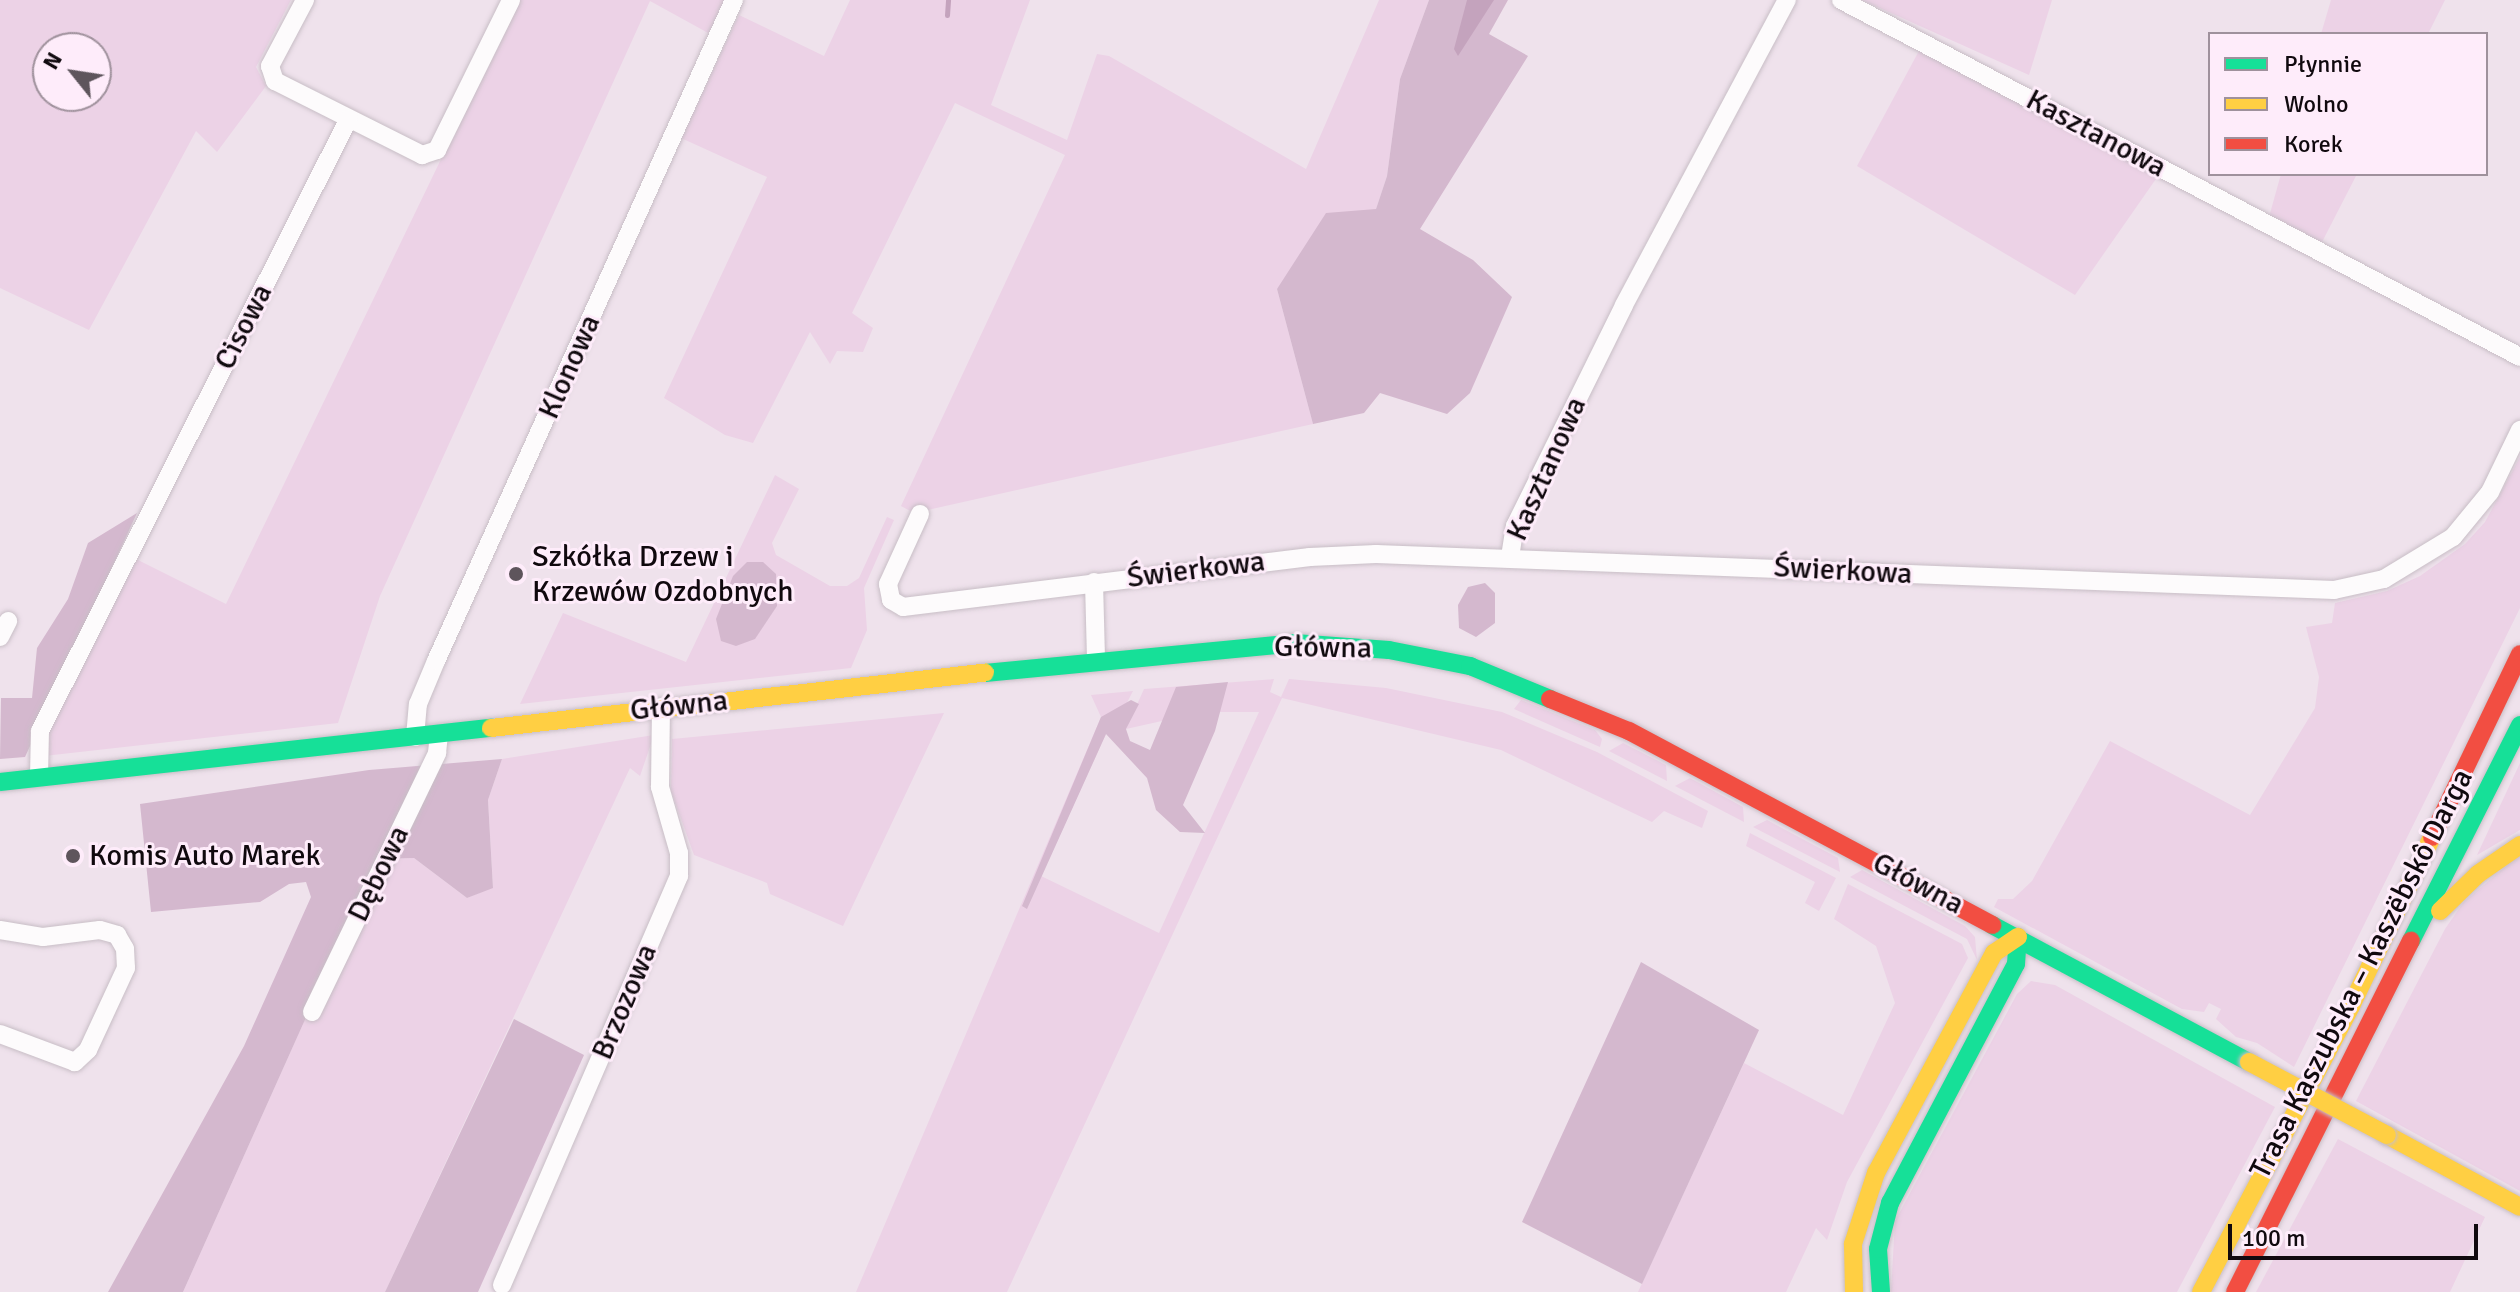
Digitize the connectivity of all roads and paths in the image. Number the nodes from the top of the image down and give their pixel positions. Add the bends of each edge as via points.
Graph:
1 (305, 0) edge
2 (511, 0) edge
3 (734, 0) edge
4 (1787, 0) edge
5 (1841, 0) edge
6 (349, 118) junction
7 (2520, 357) edge
8 (2520, 430) edge
9 (920, 514) dead end
10 (1510, 557) junction
11 (1094, 582) junction
12 (2520, 654) edge
13 (1096, 661) junction
14 (661, 707) junction
15 (2520, 725) edge
16 (439, 734) junction
17 (415, 737) junction
18 (39, 777) junction
19 (0, 782) edge
20 (2520, 845) edge
21 (0, 930) edge
22 (2420, 931) junction
23 (2018, 937) junction
24 (312, 1012) dead end
25 (0, 1034) edge
26 (2520, 1207) edge
27 (502, 1285) dead end
28 (1854, 1292) edge
29 (1881, 1292) edge
30 (2201, 1292) edge
31 (2235, 1292) edge

1 - 6 street via 270,74
2 - 6 street via 437,150 422,155
3 - 17 street, Klonowa via 436,661 418,704
4 - 10 street, Kasztanowa via 1624,305 1515,526
5 - 7 street, Kasztanowa
6 - 18 street, Cisowa via 40,731
8 - 10 street, Świerkowa via 2490,492 2453,537 2384,579 2334,590
9 - 11 street, Świerkowa via 888,584 891,600 903,607
10 - 11 street, Świerkowa via 1310,557
11 - 13 street, Świerkowa
12 - 30 main road, Trasa Kaszubska – Kaszëbskô Darga via 2351,1006
13 - 14 main road, Główna
13 - 23 main road, Główna via 1295,643 1389,650 1470,666 1629,731
14 - 16 main road, Główna
14 - 27 street, Brzozowa via 660,787 679,853 679,876
15 - 22 main road, Trasa Kaszubska – Kaszëbskô Darga
16 - 17 main road, Główna
16 - 24 street, Dębowa via 437,753
17 - 18 main road, Główna
18 - 19 main road, Główna
20 - 22 main road via 2478,874
21 - 25 street via 43,937 100,930 117,935 126,968 88,1050 75,1062
22 - 31 main road, Trasa Kaszubska – Kaszëbskô Darga
23 - 26 main road, Główna, bridge
23 - 28 main road via 1994,953 1876,1173 1853,1244
23 - 29 main road via 2016,964 1890,1203 1878,1249

